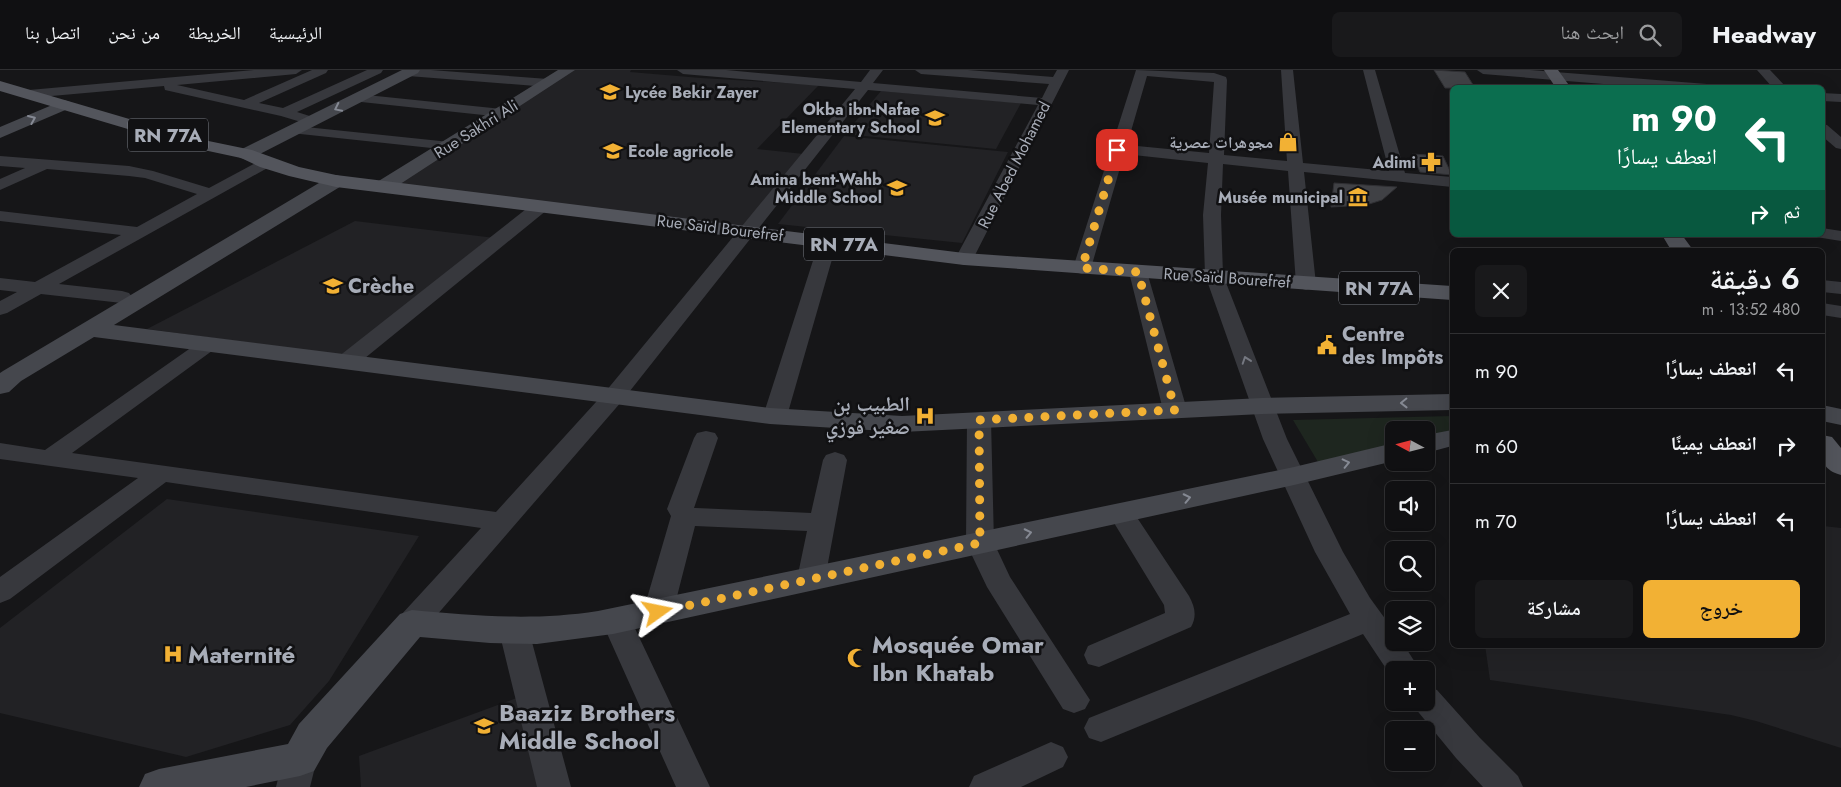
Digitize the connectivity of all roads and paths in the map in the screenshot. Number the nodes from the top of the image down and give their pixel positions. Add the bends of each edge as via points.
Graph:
1 (137, 70) edge
2 (296, 70) edge
3 (322, 70) edge
4 (377, 70) edge
5 (568, 70) edge
6 (683, 70) edge
7 (877, 70) edge
8 (921, 70) edge
9 (1287, 70) edge
10 (1369, 70) edge
11 (1483, 70) edge
12 (1763, 70) edge
13 (410, 71) edge
14 (716, 71) edge
15 (1142, 71) edge
16 (266, 72) junction
17 (970, 72) edge
18 (791, 74) edge
19 (1060, 76) edge
20 (1557, 78) edge
21 (1706, 82) edge
22 (149, 83) junction
23 (548, 83) junction
24 (120, 85) junction
25 (866, 85) junction
26 (1778, 85) edge
27 (0, 86) edge
28 (35, 96) junction
29 (211, 97) junction
30 (1825, 97) edge
31 (357, 98) junction
32 (1841, 98) edge
33 (1046, 102) junction
34 (246, 104) junction
35 (64, 105) junction
36 (16, 108) dead end
37 (502, 112) junction
38 (285, 113) junction
39 (311, 121) junction
40 (296, 130) junction
41 (1825, 131) edge
42 (0, 133) edge
43 (1841, 145) edge
44 (450, 146) junction
45 (1825, 148) edge
46 (1117, 150) junction
47 (1841, 150) edge
48 (246, 154) junction
49 (1216, 158) junction
50 (0, 161) edge
51 (266, 163) junction
52 (43, 165) junction
53 (1296, 167) junction
54 (1398, 177) junction
55 (329, 180) junction
56 (1450, 182) edge
57 (0, 185) edge
58 (384, 186) junction
59 (210, 193) junction
60 (541, 206) junction
61 (0, 216) edge
62 (139, 232) junction
63 (748, 232) junction
64 (1825, 233) edge
65 (1841, 236) edge
66 (1673, 237) edge
67 (828, 242) junction
68 (1681, 248) edge
69 (964, 259) junction
70 (1082, 268) junction
71 (1138, 272) junction
72 (1214, 276) junction
73 (0, 284) edge
74 (1306, 284) junction
75 (1825, 286) edge
76 (1841, 288) edge
77 (37, 289) junction
78 (1450, 293) edge
79 (122, 297) junction
80 (0, 309) edge
81 (1825, 309) edge
82 (1841, 312) edge
83 (90, 329) junction
84 (209, 344) junction
85 (346, 362) junction
86 (3, 376) edge
87 (614, 396) junction
88 (1450, 402) edge
89 (1262, 406) junction
90 (1175, 410) junction
91 (1825, 414) edge
92 (775, 416) junction
93 (1841, 417) edge
94 (979, 420) junction
95 (1825, 429) edge
96 (1841, 432) edge
97 (706, 438) dead end
98 (1450, 438) edge
99 (1435, 442) edge
100 (1825, 447) edge
101 (0, 451) edge
102 (1385, 454) edge
103 (50, 458) junction
104 (835, 460) dead end
105 (1841, 466) edge
106 (162, 473) junction
107 (1294, 476) junction
108 (1121, 513) junction
109 (685, 515) junction
110 (502, 522) junction
111 (822, 523) junction
112 (980, 543) junction
113 (811, 579) junction
114 (0, 592) edge
115 (658, 612) junction
116 (616, 620) junction
117 (1369, 620) junction
118 (412, 624) junction
119 (514, 631) junction
120 (1099, 655) dead end
121 (1398, 661) edge
122 (1074, 700) dead end
123 (1435, 710) edge
124 (1101, 728) dead end
125 (1051, 757) dead end
126 (297, 773) edge
127 (159, 787) edge
128 (554, 787) edge
129 (693, 787) edge
130 (986, 787) edge
131 (1506, 787) edge

1 - 24 street
2 - 16 street
3 - 34 street
4 - 38 street
5 - 23 main road, Rue Sakhri Ali
6 - 14 street
7 - 25 street
8 - 17 street
9 - 53 street
10 - 54 street
11 - 20 street
12 - 26 street
13 - 23 street
13 - 31 main road
14 - 18 street
15 - 46 street
15 - 49 street via 1221,80
16 - 22 street
16 - 29 street
17 - 19 street
18 - 25 street
19 - 33 street, Rue Abed Mohamed
20 - 21 street
22 - 24 street
22 - 29 street
23 - 37 main road, Rue Sakhri Ali
24 - 28 street
25 - 33 street
25 - 63 street
27 - 28 main road, Rue Saïd Bourefref / RN 77A
28 - 35 main road, Rue Saïd Bourefref / RN 77A
28 - 36 main road
29 - 34 street
30 - 32 street
31 - 37 street
31 -> 39 main road
33 - 69 street, Rue Abed Mohamed
34 - 38 street
42 -> 35 main road
35 - 48 main road, Rue Saïd Bourefref / RN 77A via 191,142
37 - 44 main road, Rue Sakhri Ali
38 - 39 street
39 - 40 main road
40 - 44 street
40 - 48 main road
41 - 43 street
44 - 58 main road, Rue Sakhri Ali
45 - 47 street
46 - 49 street
46 - 70 street
48 - 51 main road, Rue Saïd Bourefref / RN 77A
49 - 53 street
49 - 72 street via 1212,215
50 - 52 street
51 - 55 main road, Rue Saïd Bourefref / RN 77A
51 - 59 street
52 - 57 street
52 - 59 street via 147,174
53 - 54 street
53 - 74 street
54 - 56 street
55 - 58 main road, Rue Saïd Bourefref / RN 77A
55 - 79 main road
55 - 83 main road
58 - 60 main road, Rue Saïd Bourefref / RN 77A
59 - 62 street
60 - 63 main road, Rue Saïd Bourefref / RN 77A
60 - 85 street
61 - 62 street
62 - 77 street
63 - 67 main road, Rue Saïd Bourefref / RN 77A
63 - 87 street
64 - 65 street
66 - 68 main road
67 - 69 main road, Rue Saïd Bourefref / RN 77A
67 - 92 street
69 - 70 main road, Rue Saïd Bourefref / RN 77A
70 - 71 main road, Rue Saïd Bourefref / RN 77A
71 - 72 main road, Rue Saïd Bourefref / RN 77A
71 - 90 street
72 - 74 main road, Rue Saïd Bourefref / RN 77A
89 -> 72 street
73 - 77 street
74 - 78 main road, Rue Saïd Bourefref / RN 77A
75 - 76 street
77 - 79 street
77 - 80 street
79 - 86 main road
81 - 82 street
83 - 84 main road
83 - 86 main road
84 - 85 main road
84 - 103 street
85 - 87 main road
87 - 92 main road
87 - 110 street
88 -> 89 main road
89 - 90 main road
89 - 107 street
90 - 94 main road
91 - 93 main road
92 - 94 main road via 902,424
94 - 112 street
95 - 96 main road
97 - 109 street via 680,509
98 - 99 main road
100 - 105 main road
101 - 103 street
107 -> 102 main road
103 - 106 street
104 - 111 street
106 - 110 street
106 - 114 street
108 -> 107 main road
107 - 117 street via 1329,552
112 -> 108 main road
108 - 120 street via 1179,604 1181,619
109 - 111 street
109 - 115 street
110 - 118 street
111 - 113 street
112 - 113 main road
112 - 122 street via 997,580
113 - 115 main road
115 - 116 main road
116 - 119 main road via 539,631
116 - 129 street
117 - 121 street
117 - 124 street
118 - 119 main road
118 - 126 main road via 312,736
119 - 128 street
123 - 131 street
125 - 130 street
126 - 127 main road

